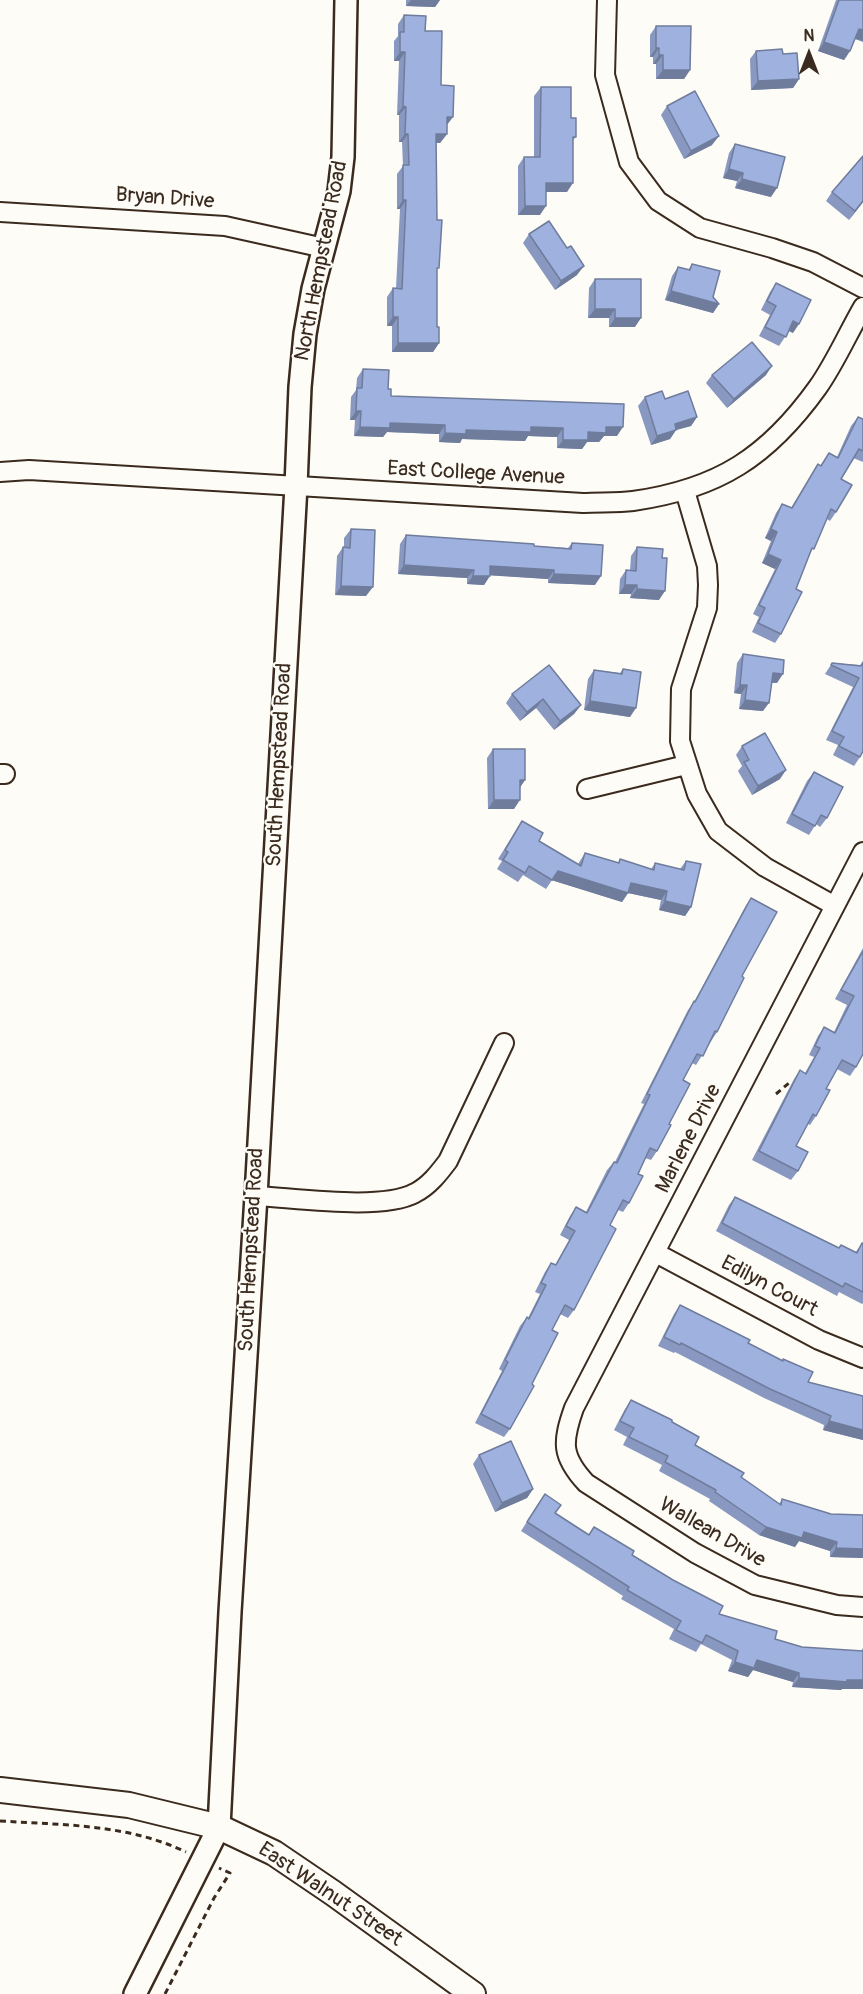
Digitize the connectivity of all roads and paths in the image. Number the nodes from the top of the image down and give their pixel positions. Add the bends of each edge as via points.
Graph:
1 (346, 0) edge
2 (607, 0) edge
3 (0, 212) edge
4 (324, 248) junction
5 (863, 288) edge
6 (863, 307) edge
7 (0, 472) edge
8 (296, 486) junction
9 (685, 490) junction
10 (686, 765) junction
11 (587, 789) dead end
12 (863, 852) edge
13 (835, 906) junction
14 (504, 1042) dead end
15 (791, 1084) edge
16 (776, 1094) dead end
17 (256, 1196) junction
18 (656, 1253) junction
19 (863, 1358) edge
20 (566, 1450) joint
21 (863, 1606) edge
22 (0, 1790) edge
23 (0, 1821) edge
24 (219, 1827) junction
25 (175, 1847) dead end
26 (230, 1873) dead end
27 (135, 1994) edge
28 (165, 1994) edge
29 (473, 1994) edge

1 - 4 street, North Hempstead Road via 343,157 339,191
2 - 5 street via 605,75 629,162 658,201 700,228 813,262
3 - 4 street, Bryan Drive via 225,226
4 - 8 street, North Hempstead Road via 303,350
6 - 9 street, East College Avenue via 819,386 765,447 723,476
7 - 8 street, East College Avenue via 29,470
8 - 9 street, East College Avenue via 583,503 632,501
8 - 17 street, South Hempstead Road
9 - 10 street via 707,566 708,585 707,608 681,689 680,741
10 - 11 street
10 - 13 street via 718,831 765,867
12 - 13 street, Marlene Drive
13 - 18 street, Marlene Drive
14 - 17 street via 448,1161 417,1193 373,1203
15 - 16 path
17 - 24 street, South Hempstead Road
18 - 19 street, Edilyn Court via 819,1340
18 - 20 street, Marlene Drive via 574,1408 566,1429
20 - 21 street, Wallean Drive via 572,1469 586,1483 695,1553 755,1586 837,1605
22 - 24 main road, East Walnut Street via 129,1805
23 - 25 path via 121,1831
24 - 27 street, South Hempstead Road
24 - 29 main road, East Walnut Street via 274,1853
26 - 28 path

